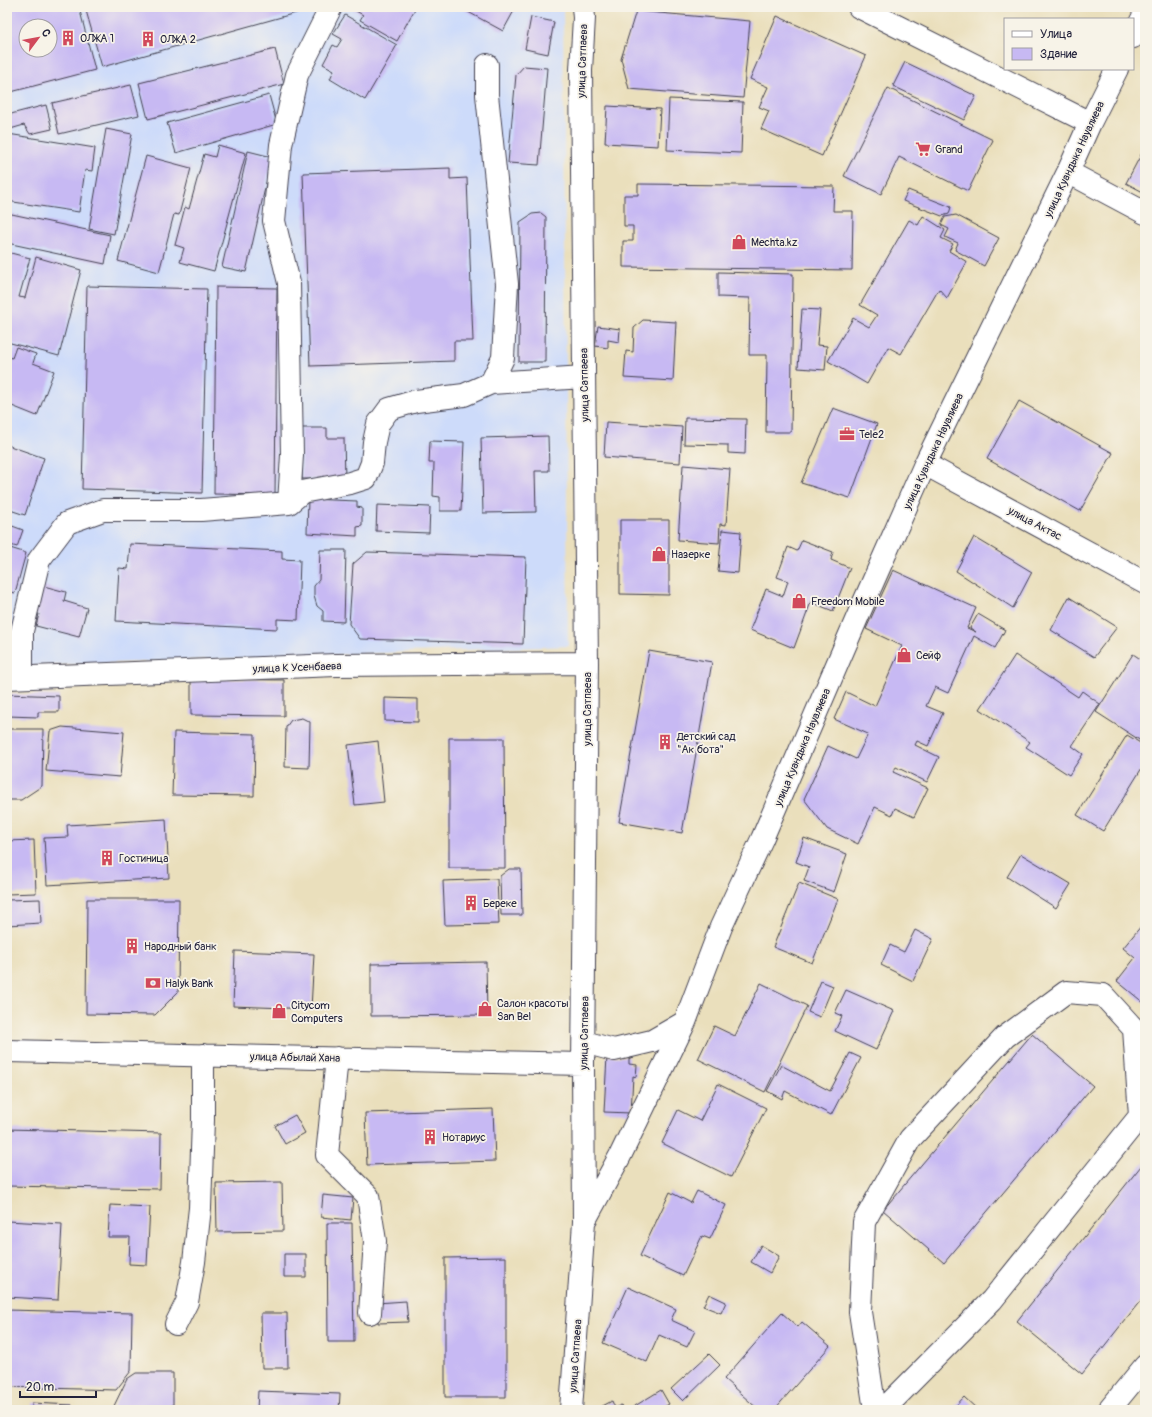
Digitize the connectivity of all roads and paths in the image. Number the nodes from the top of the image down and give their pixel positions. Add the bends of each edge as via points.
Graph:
1 (331, 7) edge
2 (583, 7) edge
3 (859, 7) edge
4 (1145, 13) edge
5 (1134, 35) edge
6 (487, 65) dead end
7 (1116, 70) edge
8 (1090, 123) junction
9 (1068, 172) junction
10 (1145, 212) edge
11 (584, 377) junction
12 (491, 383) junction
13 (925, 464) junction
14 (289, 503) junction
15 (1145, 583) edge
16 (588, 663) junction
17 (14, 677) edge
18 (685, 1022) junction
19 (584, 1042) junction
20 (7, 1051) edge
21 (203, 1055) junction
22 (337, 1058) junction
23 (583, 1064) junction
24 (1143, 1114) edge
25 (584, 1222) junction
26 (370, 1313) dead end
27 (176, 1324) dead end
28 (1145, 1366) edge
29 (571, 1410) edge
30 (875, 1410) edge
31 (883, 1410) edge
32 (1109, 1410) edge

1 - 14 street via 297,76 281,145 274,221 289,283 292,455
2 - 11 street, улица Сатпаева via 581,70
3 - 8 street
4 - 5 street
6 - 12 street via 487,95 507,284 503,358
7 - 8 street, улица Куандыка Науалиева
8 - 9 street, улица Куандыка Науалиева
9 - 10 street
9 - 13 street, улица Куандыка Науалиева
11 - 12 street
11 - 16 street, улица Сатпаева
12 - 14 street via 464,395 416,401 389,409 378,424 372,464 366,478 302,492
13 - 15 street, улица Актас
13 - 18 street, улица Куандыка Науалиева via 762,839 721,927
14 - 17 street via 201,510 103,510 68,523 39,560
16 - 17 street, улица К Усенбаева via 336,665
16 - 19 street, улица Сатпаева
18 - 19 street via 652,1041 614,1050
18 - 25 street, улица Куандыка Науалиева via 620,1156
19 - 23 street, улица Сатпаева
20 - 21 street, улица Абылай Хана
21 - 22 street, улица Абылай Хана
21 - 27 street via 200,1208 187,1302
22 - 23 street, улица Абылай Хана
22 - 26 street via 327,1155 368,1196 375,1242
23 - 25 street, улица Сатпаева
24 - 30 street via 1134,1029 1103,995 1066,992 1005,1037 910,1139 864,1222 860,1312
24 - 31 street via 992,1300
25 - 29 street, улица Сатпаева
28 - 32 street

